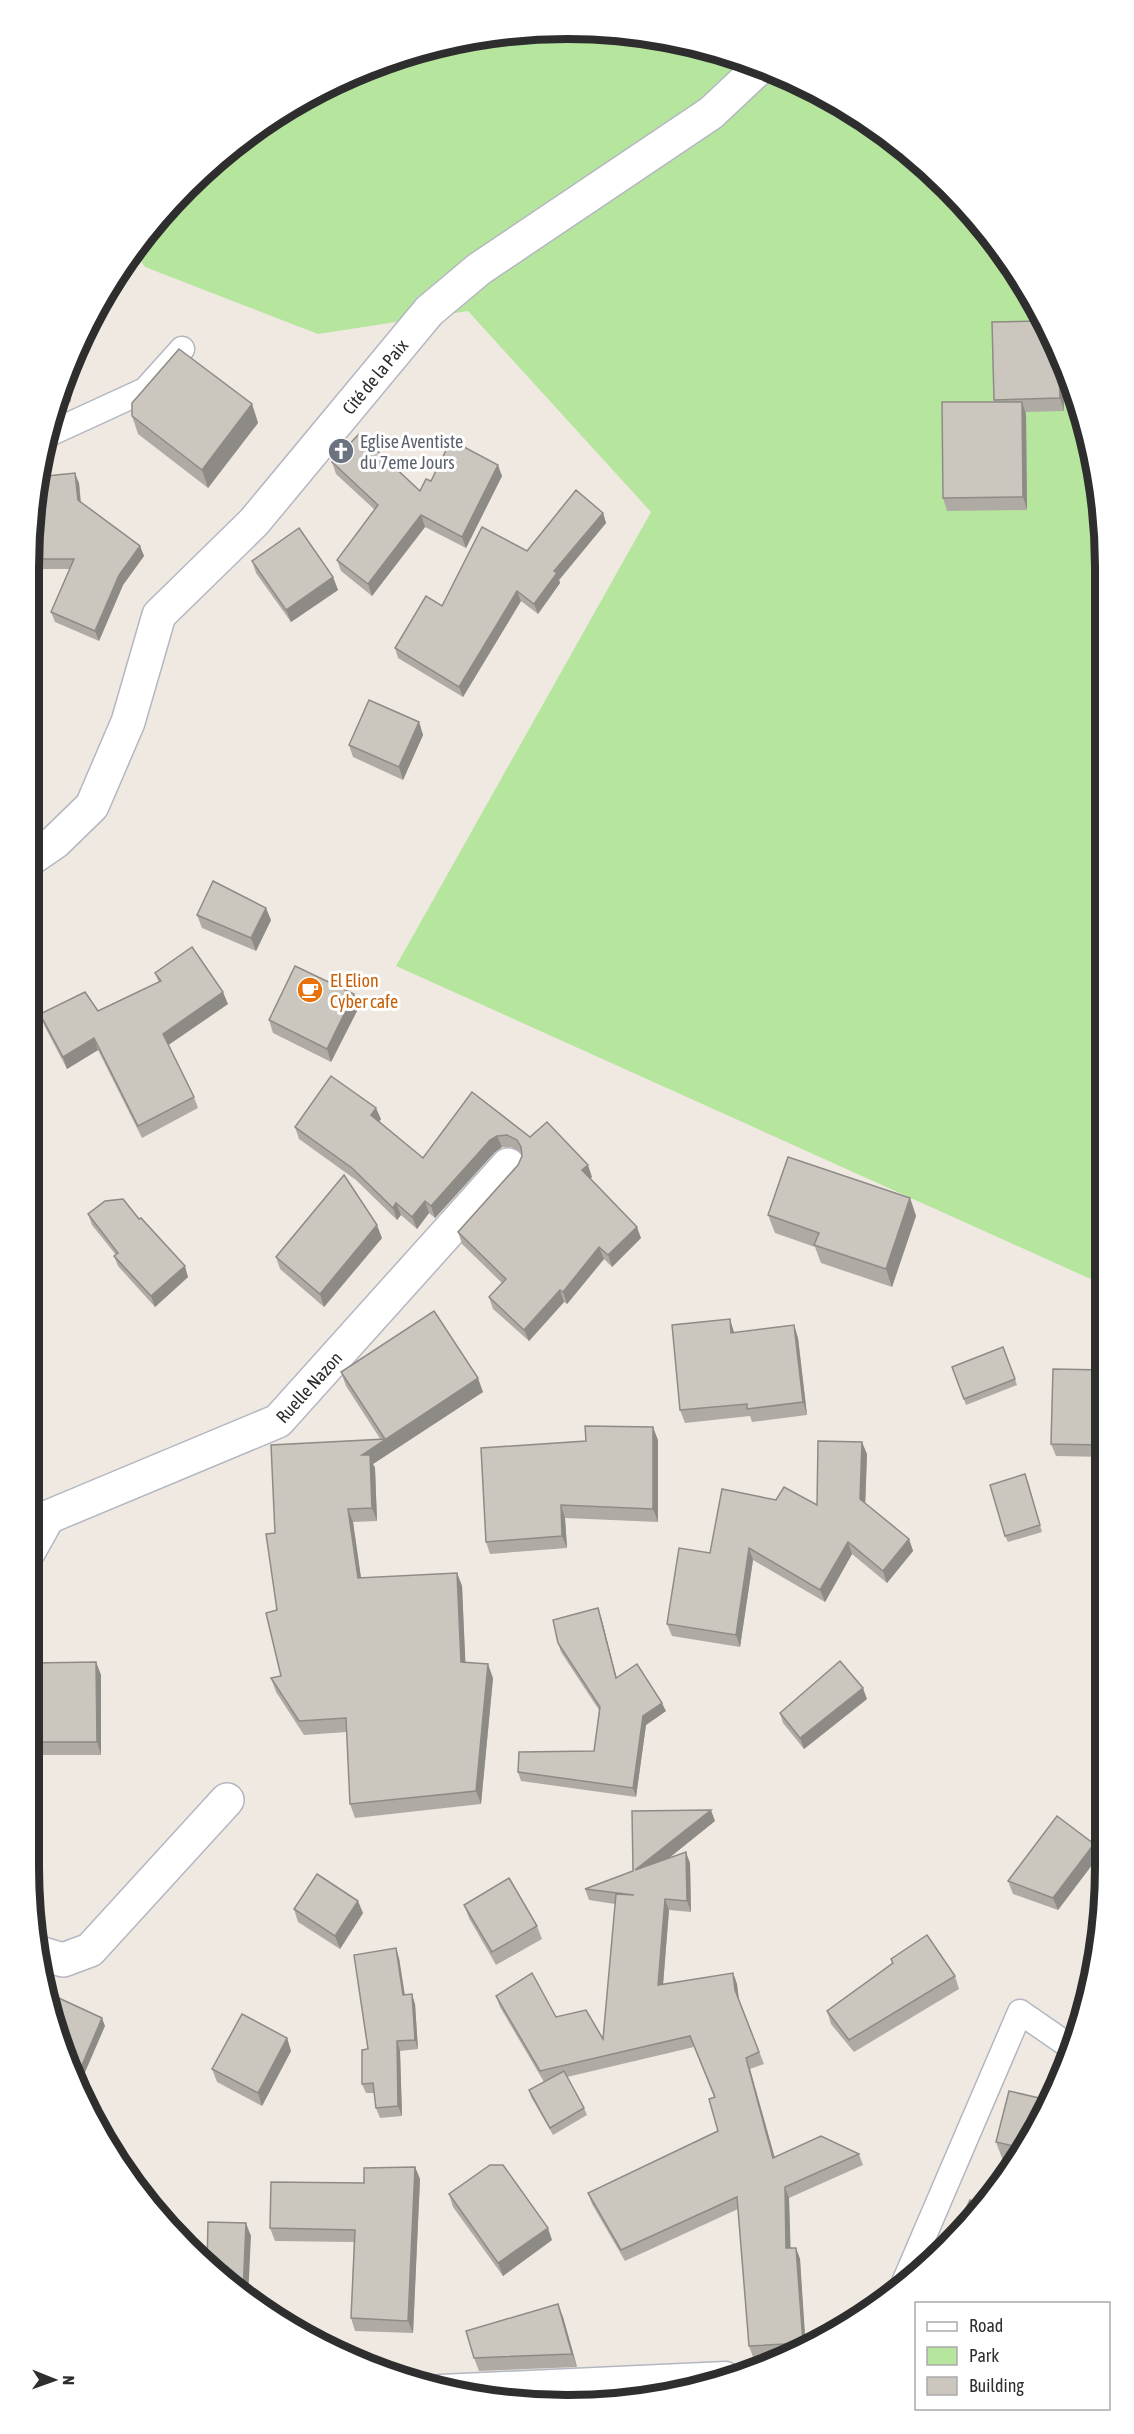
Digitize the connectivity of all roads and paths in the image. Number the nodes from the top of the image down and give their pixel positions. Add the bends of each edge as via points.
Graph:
1 (753, 73) edge
2 (182, 349) edge
3 (57, 430) edge
4 (39, 853) edge
5 (508, 1166) dead end
6 (39, 1532) edge
7 (227, 1800) dead end
8 (47, 1955) edge
9 (1065, 2043) edge
10 (910, 2268) edge
11 (712, 2375) edge
12 (469, 2386) edge

1 - 4 street, Cité de la Paix via 711,113 479,269 429,311 254,522 159,615 128,722 92,806
2 - 3 lane via 145,390
5 - 6 street, Ruelle Nazon via 278,1421 48,1517
7 - 8 street via 90,1950 63,1960
9 - 10 lane via 1020,2012
11 - 12 lane

